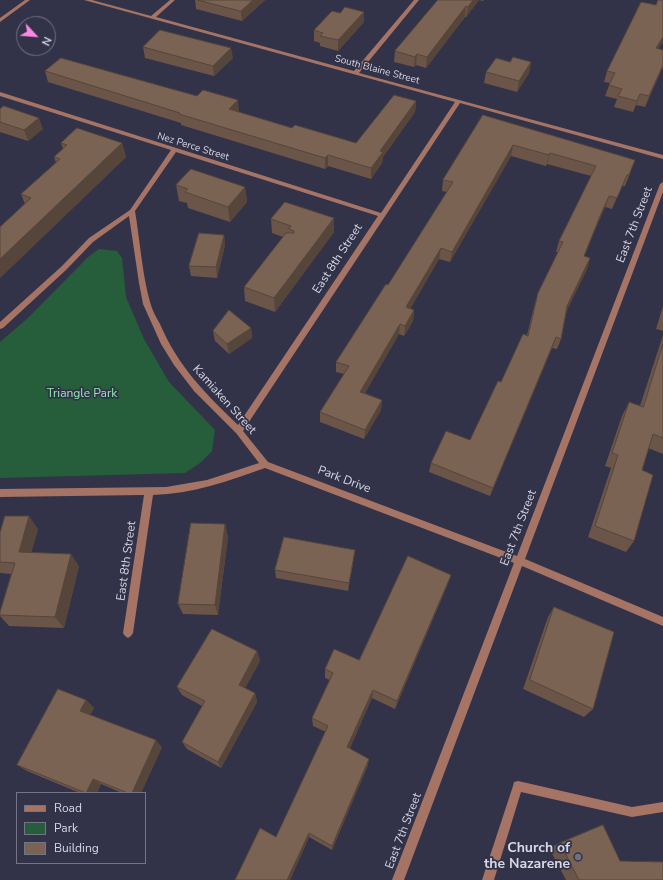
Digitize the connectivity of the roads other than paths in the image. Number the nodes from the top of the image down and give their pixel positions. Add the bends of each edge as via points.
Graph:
1 (28, 0) edge
2 (86, 0) edge
3 (173, 0) edge
4 (417, 0) edge
5 (152, 18) junction
6 (0, 20) edge
7 (355, 74) junction
8 (1, 96) edge
9 (458, 102) junction
10 (174, 150) junction
11 (663, 158) edge
12 (663, 184) edge
13 (132, 211) junction
14 (381, 215) junction
15 (0, 326) edge
16 (239, 431) junction
17 (265, 464) junction
18 (148, 492) junction
19 (0, 493) edge
20 (520, 561) junction
21 (663, 622) edge
22 (128, 633) dead end
23 (663, 807) edge
24 (398, 880) edge
25 (488, 880) edge

1 - 6 street
2 - 5 street, South Blaine Street
3 - 5 street
4 - 7 street
5 - 7 street, South Blaine Street
7 - 9 street, South Blaine Street
8 - 10 street, Nez Perce Street
9 - 11 street, South Blaine Street
9 - 14 street, East 8th Street
10 - 13 street
10 - 14 street, Nez Perce Street
12 - 20 street, East 7th Street
13 - 15 street via 91,240
13 - 16 street, Kamiaken Street via 142,283 156,326 177,363 197,389
14 - 16 street, East 8th Street
16 - 17 street, Kamiaken Street
17 - 18 street via 206,484 166,492
17 - 20 street, Park Drive
18 - 19 street
18 - 22 street, East 8th Street
20 - 21 street, Park Drive
20 - 24 street, East 7th Street
23 - 25 street via 632,812 518,786

